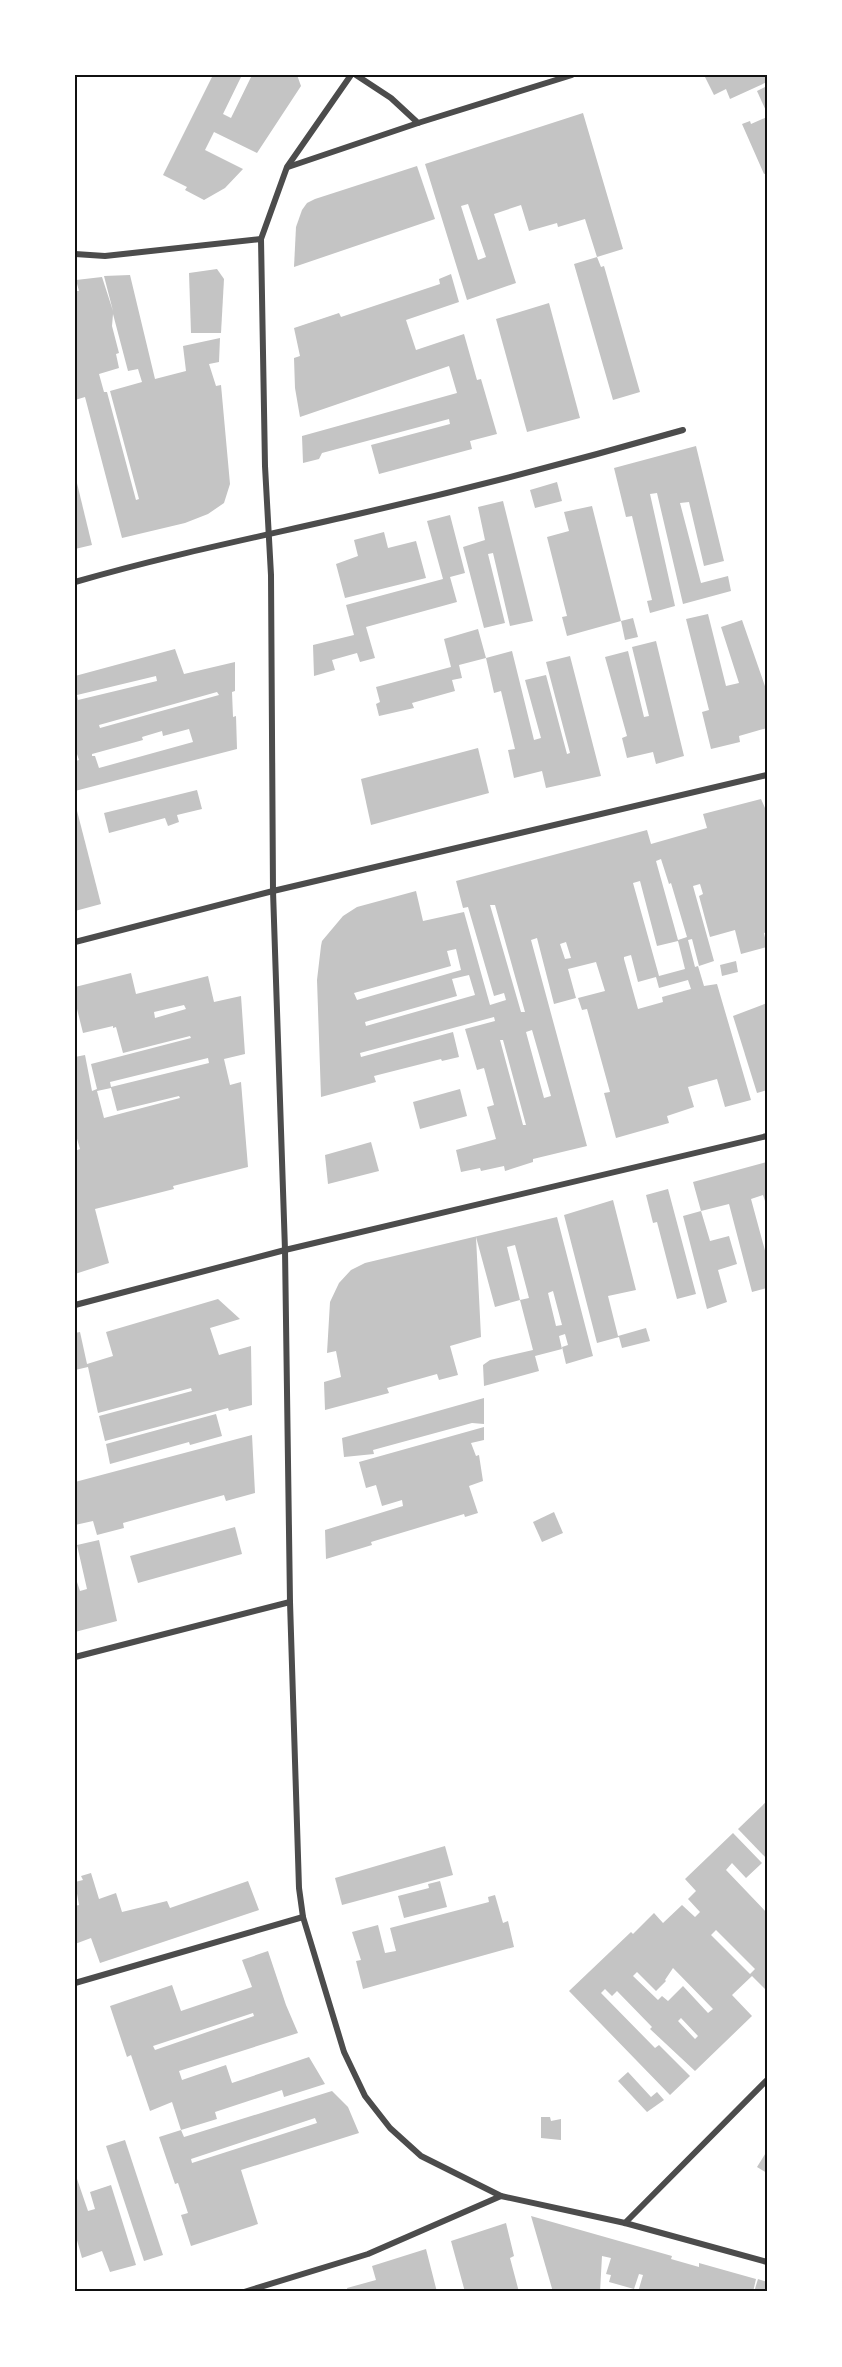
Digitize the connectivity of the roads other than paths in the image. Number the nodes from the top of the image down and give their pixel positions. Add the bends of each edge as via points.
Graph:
1 (351, 75) edge
2 (356, 75) edge
3 (572, 75) edge
4 (418, 123) junction
5 (287, 167) junction
6 (261, 239) junction
7 (75, 254) edge
8 (683, 430) dead end
9 (269, 534) junction
10 (75, 582) edge
11 (767, 775) edge
12 (273, 891) junction
13 (75, 942) edge
14 (767, 1136) edge
15 (285, 1250) junction
16 (75, 1305) edge
17 (290, 1602) junction
18 (75, 1657) edge
19 (303, 1917) junction
20 (75, 1983) edge
21 (767, 2080) edge
22 (501, 2196) junction
23 (625, 2223) junction
24 (767, 2262) edge
25 (244, 2292) edge

1 - 5 street
2 - 4 street via 391,98
3 - 4 street
4 - 5 street
5 - 6 street
6 - 7 street via 105,256
6 - 9 street
8 - 9 street via 573,462
9 - 10 street
9 - 12 street
11 - 12 street
12 - 13 street
12 - 15 street
14 - 15 street
15 - 16 street
15 - 17 street
17 - 18 street
17 - 19 street
19 - 20 street
19 - 22 street via 344,2052 365,2096 390,2128 421,2156
21 - 23 street
22 - 23 street
22 - 25 street via 368,2254
23 - 24 street

